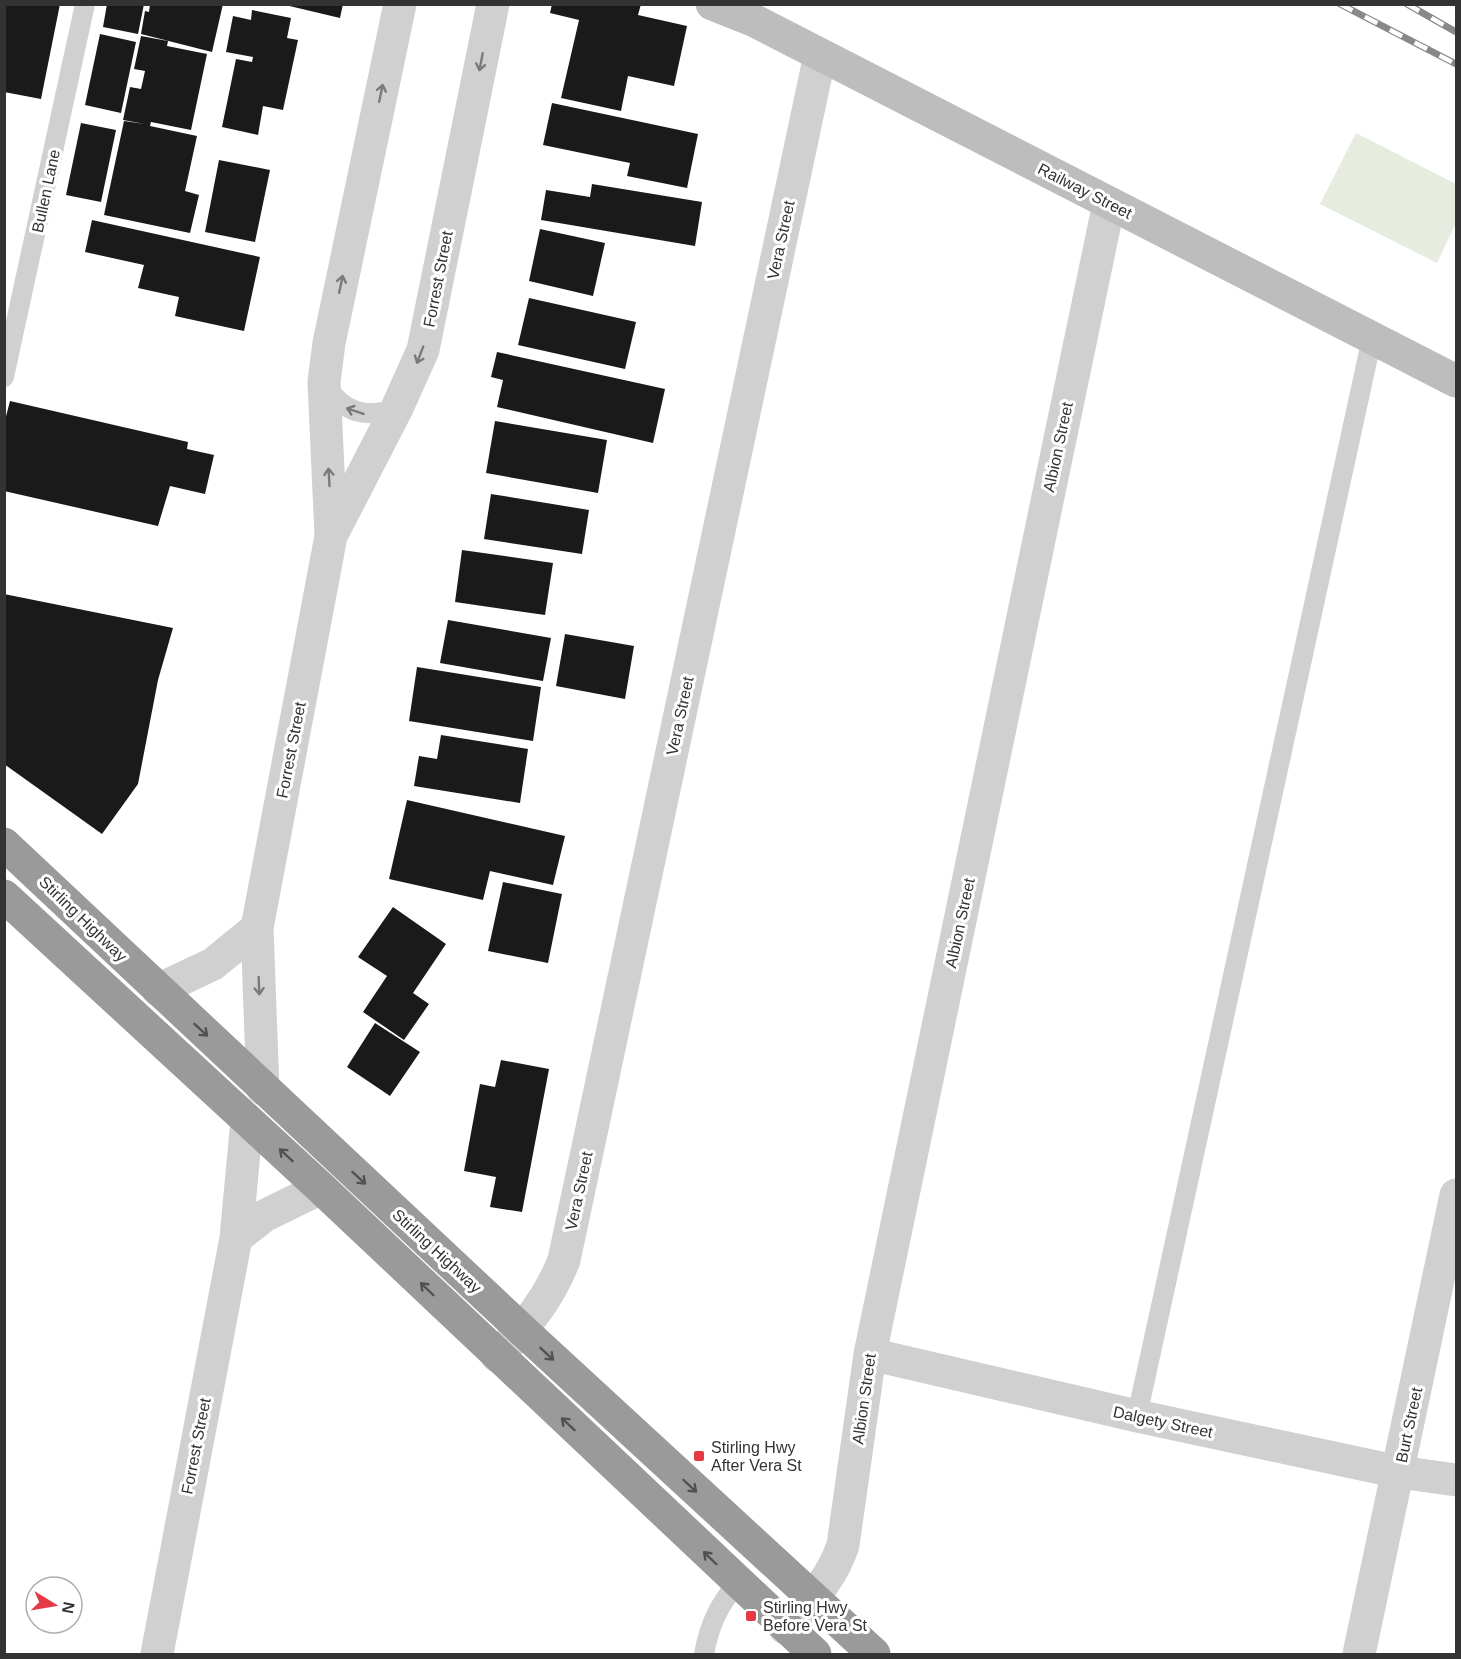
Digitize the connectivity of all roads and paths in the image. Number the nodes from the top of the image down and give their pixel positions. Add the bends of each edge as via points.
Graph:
1 (85, 4) edge
2 (400, 4) edge
3 (493, 4) edge
4 (712, 4) edge
5 (758, 13) edge
6 (820, 55) junction
7 (1108, 202) junction
8 (1372, 338) junction
9 (4, 376) edge
10 (1456, 381) edge
11 (324, 382) junction
12 (397, 408) junction
13 (331, 536) junction
14 (4, 844) edge
15 (4, 896) edge
16 (257, 928) junction
17 (158, 990) junction
18 (263, 1089) junction
19 (247, 1120) junction
20 (321, 1188) junction
21 (1456, 1195) edge
22 (236, 1238) junction
23 (522, 1330) junction
24 (870, 1354) junction
25 (497, 1356) junction
26 (1137, 1416) junction
27 (1399, 1472) junction
28 (1456, 1480) edge
29 (737, 1584) junction
30 (812, 1598) junction
31 (785, 1628) junction
32 (157, 1654) edge
33 (704, 1654) edge
34 (815, 1654) edge
35 (874, 1654) edge
36 (1359, 1654) edge

1 - 9 lane, Bullen Lane
11 -> 2 street, Forrest Street
3 -> 12 street, Forrest Street via 423,350
4 - 5 street, Railway Street
5 - 6 street, Railway Street
6 - 7 street, Railway Street
6 - 23 street, Vera Street via 564,1260 553,1288
7 - 8 street, Railway Street
7 - 24 street, Albion Street
8 - 10 street, Railway Street
8 - 26 lane
12 -> 11 lane via 380,414 346,408
13 -> 11 street, Forrest Street
12 - 13 street, Forrest Street
13 - 16 street, Forrest Street
14 - 17 highway, Stirling Highway
15 - 19 highway, Stirling Highway
16 - 17 street via 213,964
16 -> 18 street, Forrest Street
17 -> 18 highway, Stirling Highway
18 -> 23 highway, Stirling Highway
20 -> 19 highway, Stirling Highway
19 - 22 street, Forrest Street
20 - 22 street via 271,1212
25 -> 20 highway, Stirling Highway
21 - 27 street, Burt Street
22 - 32 street, Forrest Street
23 - 25 street, Vera Street
23 -> 30 highway, Stirling Highway
24 - 26 street, Dalgety Street
24 - 30 street, Albion Street via 843,1545 825,1584
29 -> 25 highway, Stirling Highway
26 - 27 street, Dalgety Street
27 - 28 street, Dalgety Street
27 - 36 street, Burt Street
29 - 31 highway, Stirling Highway
29 - 33 lane via 722,1600
30 - 31 street, Albion Street
30 - 35 highway, Stirling Highway
31 - 34 highway, Stirling Highway

